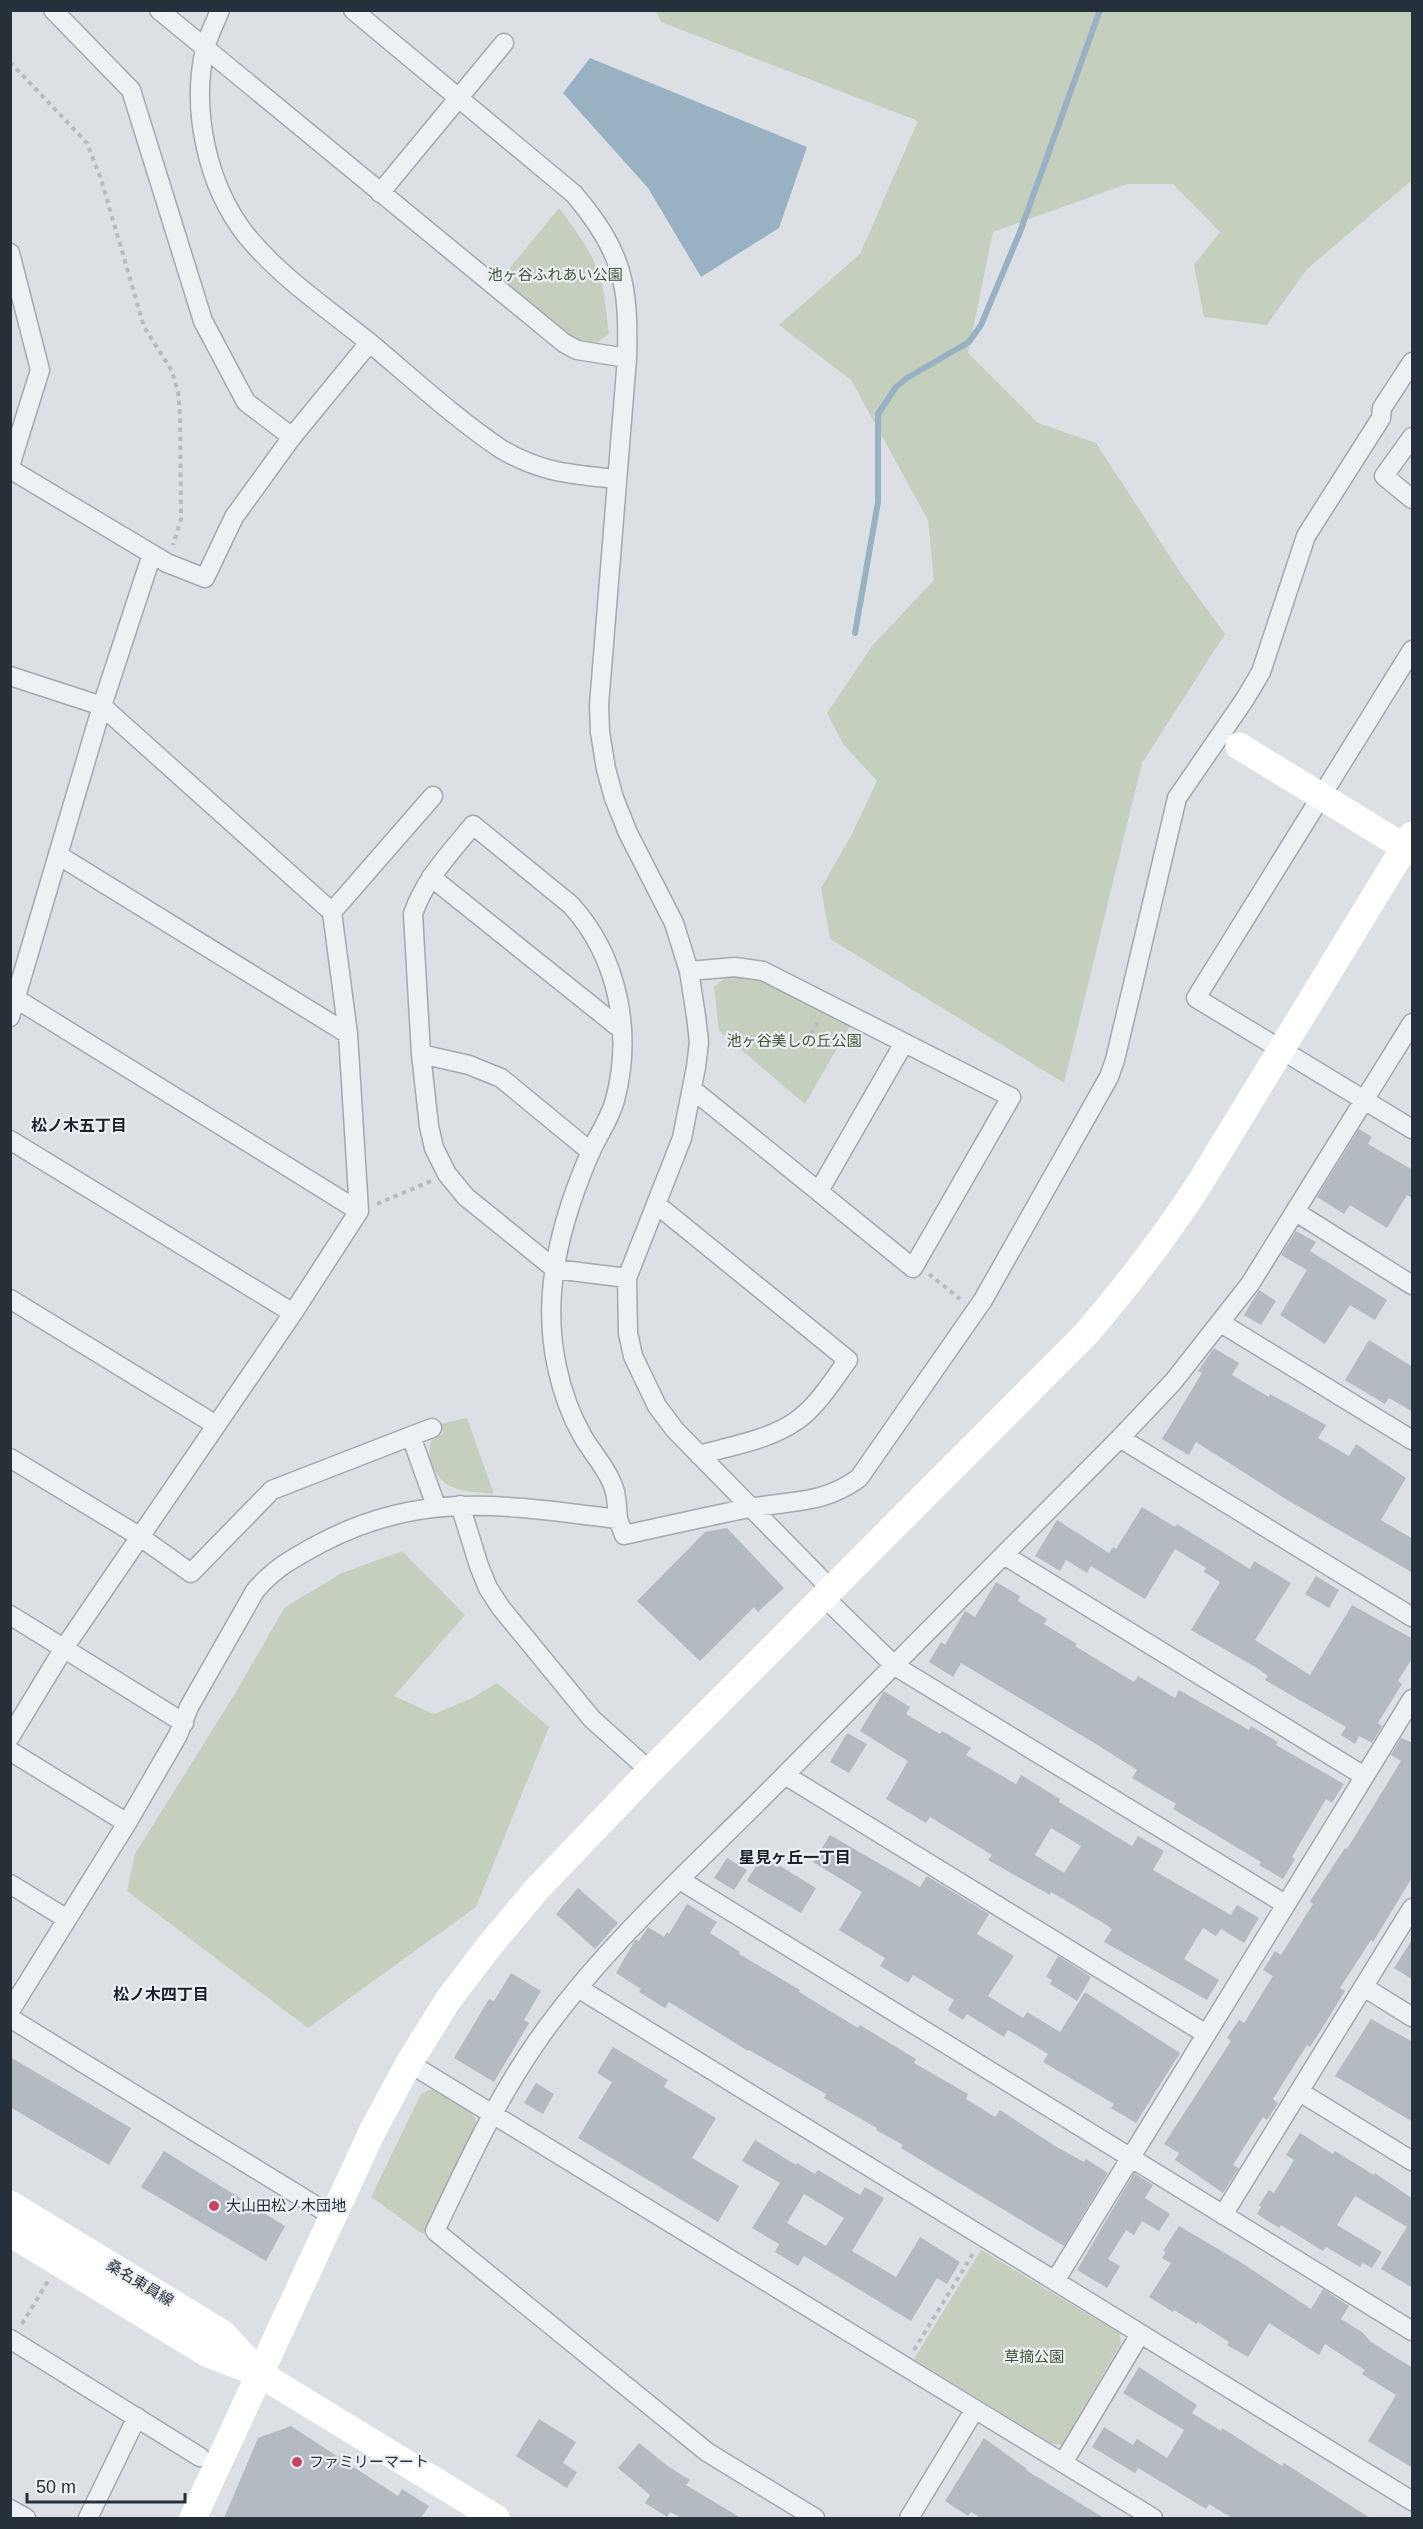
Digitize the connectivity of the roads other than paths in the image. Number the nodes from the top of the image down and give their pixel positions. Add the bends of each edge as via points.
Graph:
1 (53, 10) edge
2 (159, 10) edge
3 (220, 10) edge
4 (353, 10) edge
5 (504, 43) dead end
6 (205, 48) junction
7 (460, 99) junction
8 (380, 193) junction
9 (10, 254) edge
10 (18, 303) edge
11 (369, 343) junction
12 (627, 358) junction
13 (1413, 362) edge
14 (292, 437) junction
15 (1413, 437) edge
16 (10, 468) edge
17 (616, 479) junction
18 (1413, 499) edge
19 (160, 558) junction
20 (1413, 650) edge
21 (10, 676) edge
22 (102, 706) junction
23 (1239, 746) dead end
24 (433, 796) dead end
25 (1323, 797) junction
26 (1410, 845) edge
27 (58, 855) junction
28 (431, 877) junction
29 (332, 912) junction
30 (689, 971) junction
31 (13, 997) edge
32 (10, 1017) edge
33 (1413, 1023) edge
34 (622, 1030) junction
35 (348, 1034) junction
36 (904, 1042) junction
37 (1281, 1049) junction
38 (421, 1054) junction
39 (692, 1089) junction
40 (1365, 1100) junction
41 (1413, 1129) edge
42 (10, 1140) edge
43 (591, 1152) junction
44 (819, 1191) junction
45 (656, 1204) junction
46 (359, 1211) junction
47 (1296, 1212) junction
48 (555, 1269) junction
49 (627, 1278) junction
50 (1413, 1285) edge
51 (10, 1299) edge
52 (293, 1313) junction
53 (1221, 1323) junction
54 (216, 1425) junction
55 (432, 1428) dead end
56 (411, 1436) junction
57 (1120, 1438) junction
58 (1413, 1440) edge
59 (699, 1455) junction
60 (10, 1458) edge
61 (460, 1505) junction
62 (436, 1506) junction
63 (752, 1508) junction
64 (618, 1519) junction
65 (139, 1536) junction
66 (1004, 1555) junction
67 (827, 1593) junction
68 (10, 1616) edge
69 (1413, 1617) edge
70 (64, 1648) junction
71 (895, 1666) junction
72 (1413, 1699) edge
73 (1407, 1721) edge
74 (184, 1722) junction
75 (10, 1737) edge
76 (10, 1751) edge
77 (650, 1771) junction
78 (785, 1775) junction
79 (1364, 1776) junction
80 (127, 1822) junction
81 (681, 1880) junction
82 (10, 1884) edge
83 (1285, 1904) junction
84 (1413, 1908) edge
85 (67, 1919) junction
86 (1364, 1987) junction
87 (578, 1988) junction
88 (10, 2011) edge
89 (1413, 2017) edge
90 (10, 2018) edge
91 (1206, 2034) junction
92 (409, 2063) junction
93 (1300, 2092) junction
94 (491, 2114) junction
95 (1130, 2157) junction
96 (1413, 2161) edge
97 (10, 2204) edge
98 (1223, 2216) junction
99 (334, 2217) junction
100 (10, 2233) edge
101 (1055, 2281) junction
102 (1413, 2331) edge
103 (1140, 2334) junction
104 (11, 2339) edge
105 (260, 2374) junction
106 (975, 2409) junction
107 (136, 2417) junction
108 (200, 2457) dead end
109 (1063, 2463) junction
110 (1413, 2501) edge
111 (10, 2509) edge
112 (916, 2516) edge
113 (26, 2518) edge
114 (88, 2518) edge
115 (194, 2518) edge
116 (496, 2518) edge
117 (815, 2518) edge
118 (1153, 2518) edge

1 - 14 street via 131,90 203,321 246,402
2 - 6 street
3 - 6 street
4 - 7 street
5 - 7 street
6 - 8 street
6 - 11 street via 201,113 205,143 232,214 273,263
7 - 8 street
7 - 12 street via 560,180 603,232 626,292
8 - 12 street via 564,343 577,351
9 - 10 street
10 - 16 street via 40,370
11 - 14 street
11 - 17 street via 489,441 518,459 558,473
12 - 17 street
13 - 63 street via 1311,526 1261,672 1177,798 1109,1077 982,1300 859,1478 826,1498
14 - 19 street via 234,517 205,578
15 - 18 street via 1384,476
16 - 19 street
17 - 30 street via 600,732 614,798 674,923
19 - 22 street
20 - 25 street
21 - 22 street
22 - 27 street
22 - 29 street
23 - 25 street
24 - 29 street
25 - 26 street
25 - 37 street via 1196,998
26 - 37 street
27 - 31 street
27 - 35 street
28 - 34 street
28 - 34 street via 473,825 583,918 608,961 619,998
28 - 38 street via 413,914
29 - 35 street
30 - 36 street via 735,967 763,971
30 - 39 street via 699,1042
31 - 32 street
31 - 46 street
33 - 40 street
34 - 43 street via 615,1100
35 - 46 street
36 - 44 street
36 - 44 street via 1011,1097 913,1268
37 - 40 street
37 - 67 street via 1163,1239 1118,1296 1086,1334
38 - 43 street via 501,1078
38 - 48 street via 429,1126 434,1148 447,1174 466,1197
39 - 44 street
39 - 45 street via 682,1138
40 - 41 street
40 - 47 street
42 - 52 street
43 - 48 street via 558,1242
45 - 49 street
45 - 59 street via 848,1360 797,1421
46 - 52 street
47 - 50 street
47 - 53 street
48 - 49 street
48 - 64 street via 552,1325 560,1380 582,1436 614,1490
49 - 59 street via 628,1333 633,1356 657,1406
51 - 54 street
52 - 54 street
53 - 57 street
53 - 58 street
54 - 65 street
55 - 56 street
56 - 62 street
56 - 65 street via 272,1490 191,1573
57 - 66 street
57 - 69 street
59 - 63 street
60 - 65 street
61 - 62 street
61 - 64 street
61 - 77 street via 479,1566 501,1608 592,1719
62 - 74 street via 381,1518 337,1534 286,1561 267,1577 255,1591
63 - 64 street via 624,1535
63 - 67 street
65 - 70 street
66 - 71 street
66 - 79 street
67 - 71 street
67 - 77 street
68 - 70 street
70 - 74 street
70 - 75 street
71 - 78 street
71 - 83 street
72 - 73 street
73 - 79 street
74 - 80 street
76 - 80 street
77 - 92 street via 537,1889 490,1945 448,2000
78 - 81 street
78 - 91 street
79 - 83 street
80 - 85 street
81 - 87 street
81 - 95 street
82 - 85 street
83 - 91 street
84 - 86 street
85 - 88 street
86 - 89 street
86 - 93 street
87 - 94 street via 538,2039
87 - 101 street
90 - 99 street
91 - 95 street
92 - 94 street
92 - 99 street via 373,2130
93 - 96 street
93 - 98 street
94 - 106 street
94 - 117 street via 435,2231 707,2452
95 - 98 street
95 - 101 street
97 - 105 street, 桑名東員線 via 222,2333
98 - 102 street
99 - 105 street
100 - 105 street, 桑名東員線 via 208,2354
101 - 103 street
103 - 109 street
103 - 110 street
104 - 107 street
105 - 115 street
105 - 116 street, 桑名東員線
106 - 109 street
106 - 112 street
107 - 108 street
107 - 114 street
109 - 118 street
111 - 113 street

